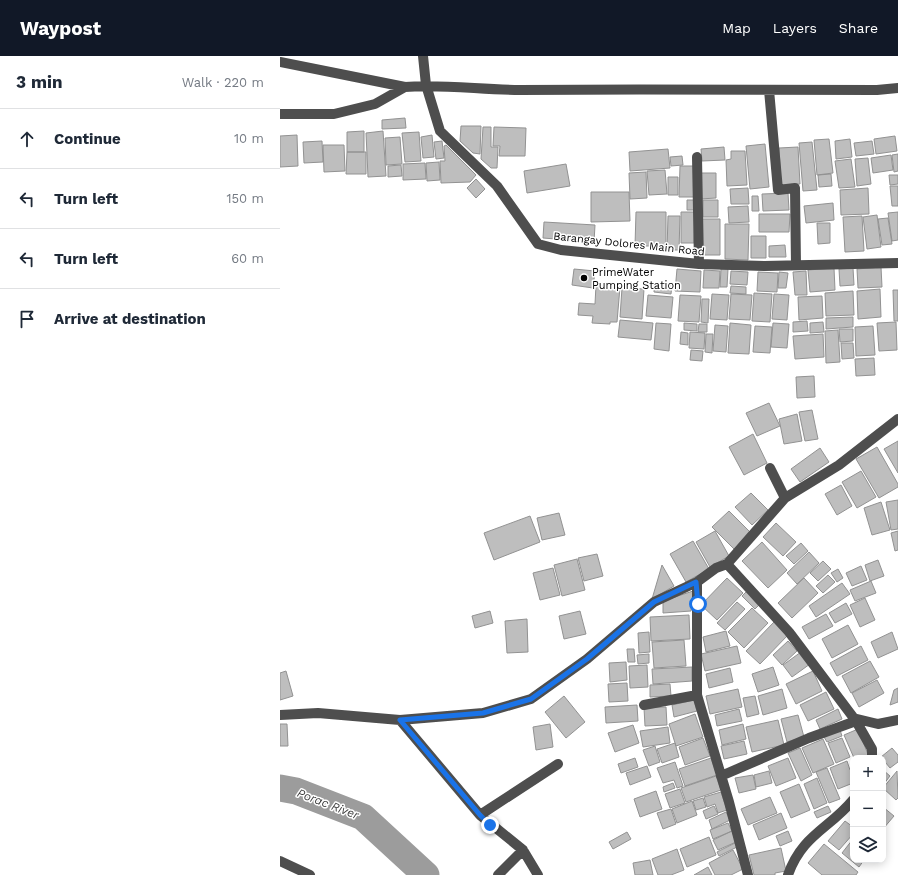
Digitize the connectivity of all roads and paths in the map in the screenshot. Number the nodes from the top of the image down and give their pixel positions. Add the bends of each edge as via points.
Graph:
1 (423, 56) edge
2 (280, 62) edge
3 (426, 85) junction
4 (405, 87) junction
5 (898, 88) edge
6 (769, 90) junction
7 (280, 114) edge
8 (697, 157) dead end
9 (898, 263) edge
10 (699, 264) junction
11 (796, 265) junction
12 (898, 420) edge
13 (770, 468) dead end
14 (784, 498) junction
15 (727, 564) junction
16 (696, 582) junction
17 (697, 695) junction
18 (644, 705) dead end
19 (280, 715) edge
20 (854, 719) junction
21 (400, 720) junction
22 (898, 720) edge
23 (872, 755) edge
24 (558, 764) dead end
25 (721, 776) junction
26 (850, 803) edge
27 (480, 815) junction
28 (522, 850) junction
29 (280, 861) edge
30 (310, 875) edge
31 (498, 875) edge
32 (538, 875) edge
33 (748, 875) edge
34 (788, 875) edge

1 - 3 street, Barangay Dolores Main Road
2 - 4 street
3 - 4 street
3 - 6 street via 493,90
3 - 10 street, Barangay Dolores Main Road via 440,131 497,186 538,244 561,250
4 - 7 street via 375,104 334,114
5 - 6 street
6 - 11 street via 778,190 795,188
8 - 10 street
9 - 11 street, Barangay Dolores Main Road
10 - 11 street, Barangay Dolores Main Road
12 - 14 street via 839,466
13 - 14 street
14 - 15 street
15 - 16 street via 716,568
15 - 20 street via 789,632
16 - 17 street
16 - 21 street via 654,602 587,659 531,699 483,713
17 - 18 street
17 - 25 street
19 - 21 street via 318,713
20 - 22 street via 878,724
20 - 23 street via 872,749
20 - 25 street
21 - 27 street
24 - 27 street
25 - 33 street
26 - 34 street via 809,839 792,863
27 - 28 street
28 - 31 street
28 - 32 street
29 - 30 street

